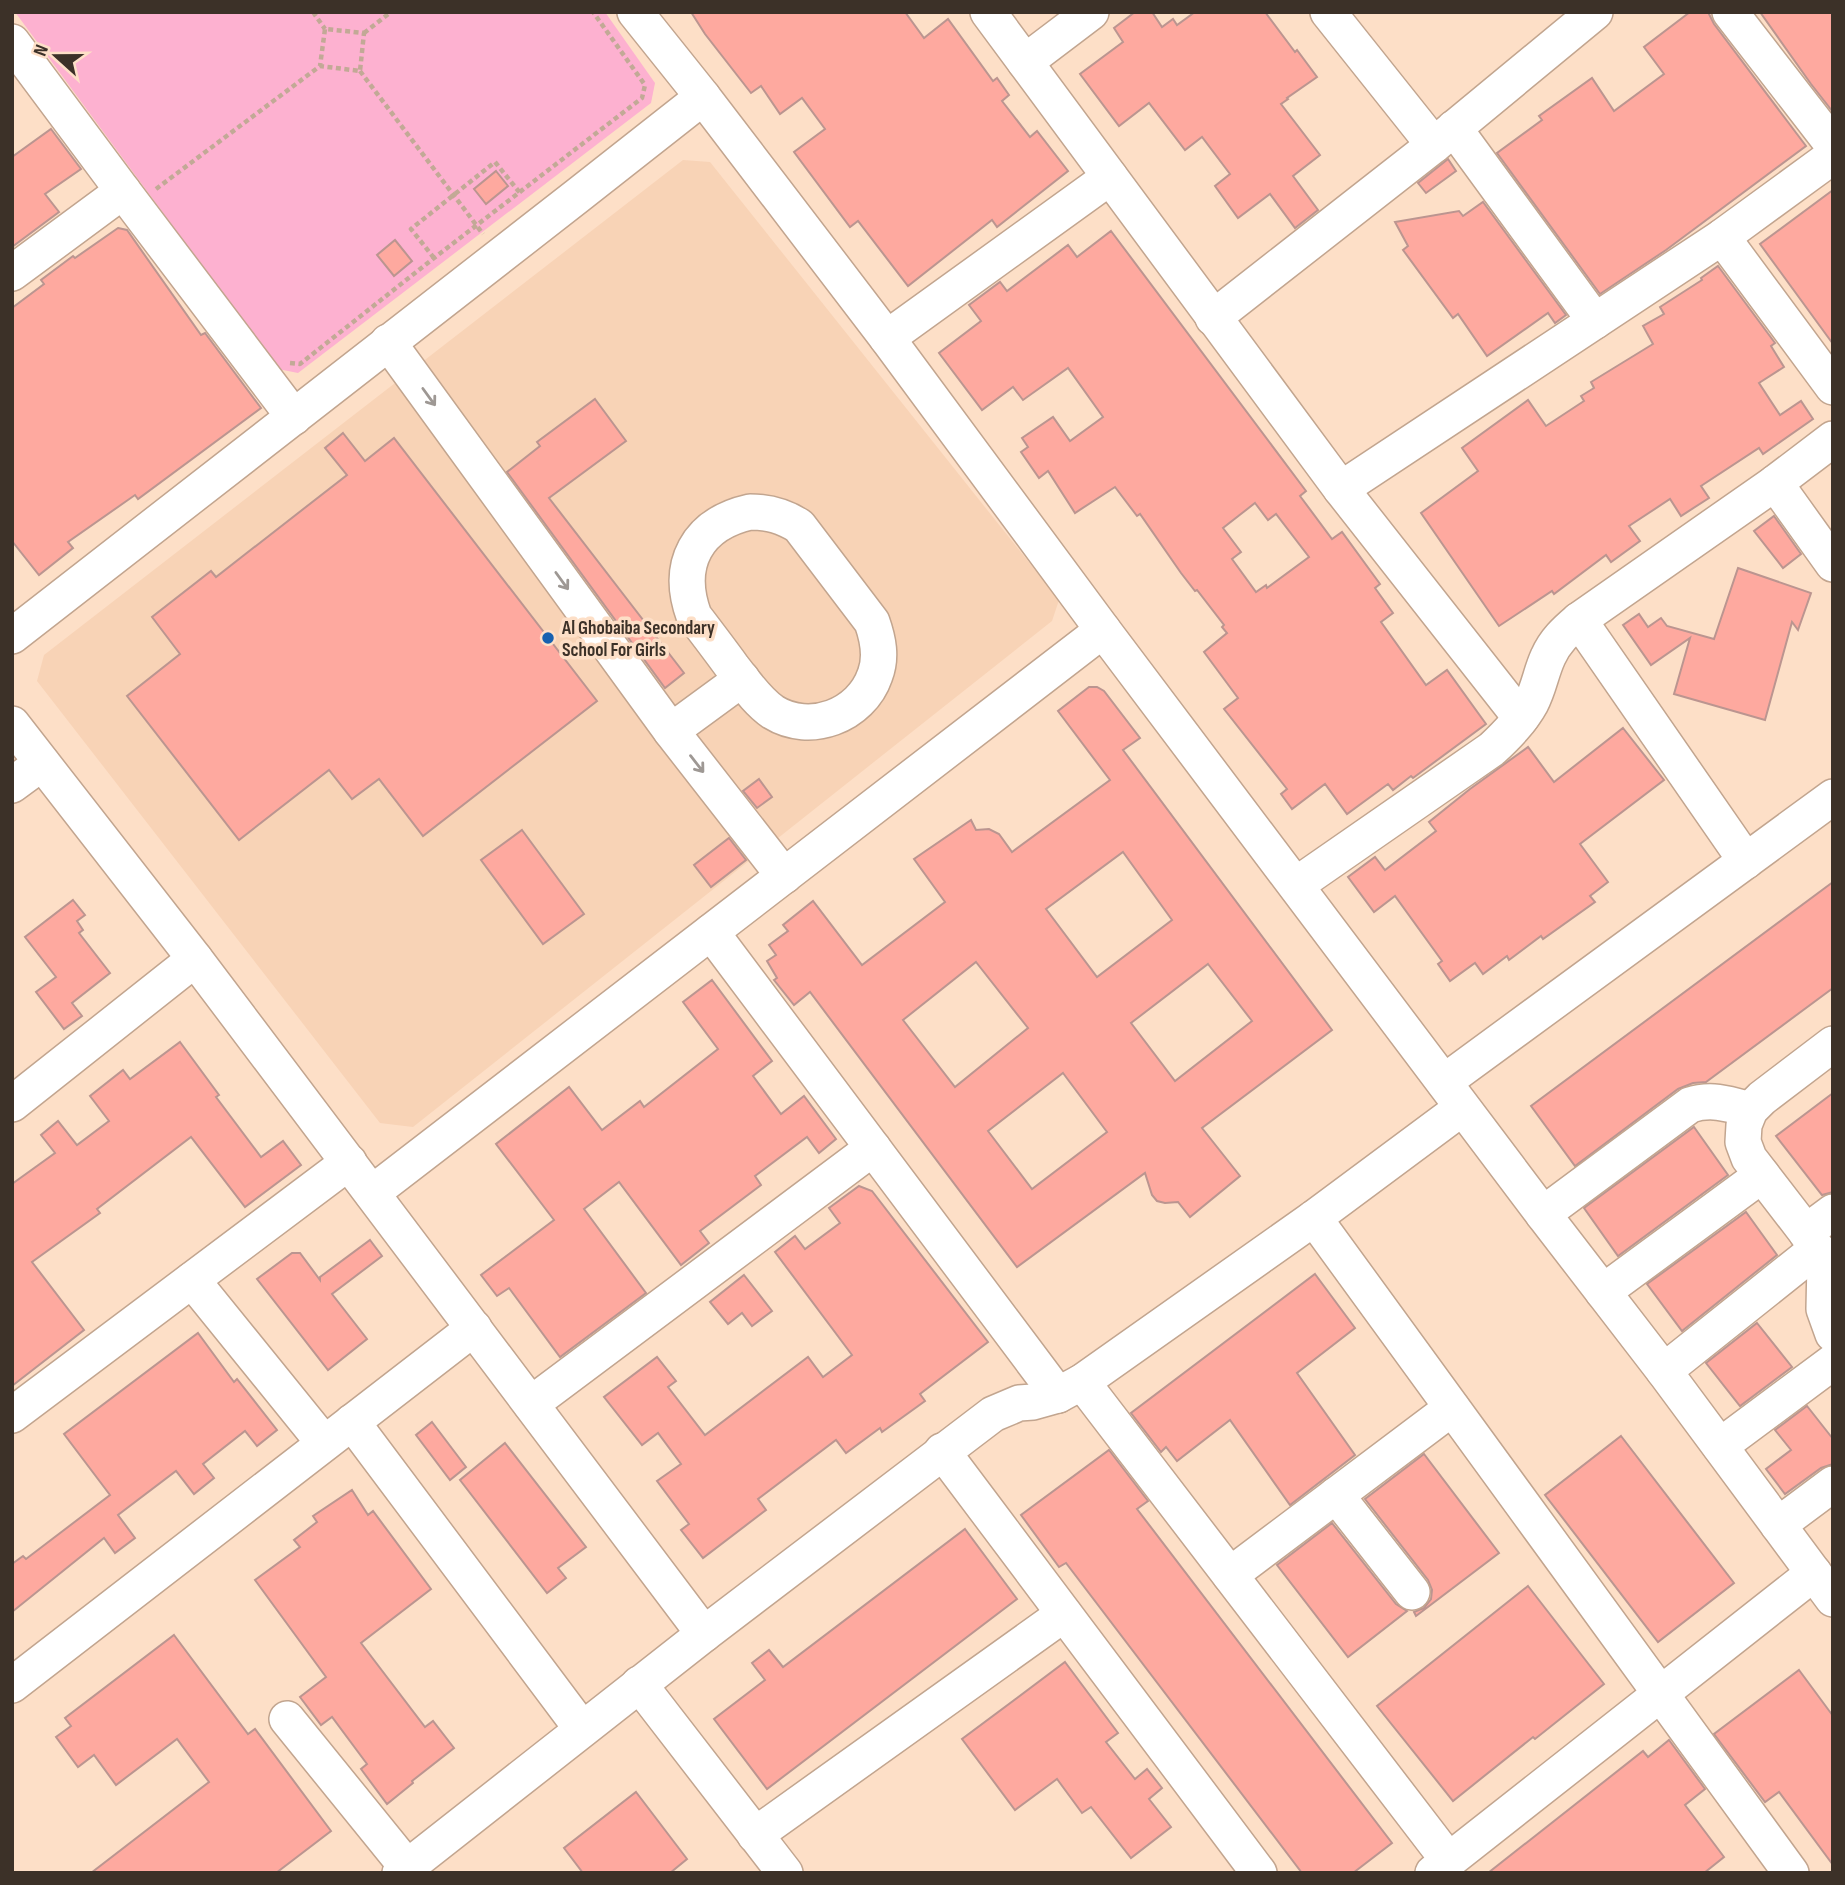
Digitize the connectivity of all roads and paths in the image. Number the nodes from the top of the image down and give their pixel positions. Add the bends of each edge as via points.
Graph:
1 (313, 12) edge
2 (391, 12) edge
3 (593, 12) edge
4 (635, 12) edge
5 (988, 12) edge
6 (1091, 12) edge
7 (1328, 12) edge
8 (1595, 12) edge
9 (1730, 12) edge
10 (325, 29) junction
11 (364, 33) junction
12 (12, 41) edge
13 (1025, 62) junction
14 (320, 66) junction
15 (360, 71) junction
16 (703, 97) junction
17 (1444, 137) junction
18 (1833, 145) edge
19 (1833, 156) edge
20 (1110, 177) junction
21 (139, 190) junction
22 (520, 193) junction
23 (453, 195) junction
24 (476, 225) junction
25 (1722, 237) junction
26 (500, 257) junction
27 (434, 258) junction
28 (12, 274) edge
29 (1213, 318) junction
30 (1595, 321) junction
31 (887, 338) junction
32 (388, 342) junction
33 (288, 362) dead end
34 (1833, 387) edge
35 (294, 416) junction
36 (1833, 439) edge
37 (1775, 483) junction
38 (1341, 489) junction
39 (1833, 564) edge
40 (1579, 620) junction
41 (1103, 630) junction
42 (12, 636) edge
43 (741, 679) junction
44 (1521, 718) junction
45 (12, 724) edge
46 (671, 731) junction
47 (42, 763) junction
48 (12, 785) edge
49 (1833, 797) edge
50 (1746, 861) junction
51 (783, 876) junction
52 (1296, 885) junction
53 (711, 932) junction
54 (195, 959) junction
55 (1833, 1044) edge
56 (1453, 1095) junction
57 (12, 1104) edge
58 (1750, 1110) junction
59 (873, 1149) junction
60 (349, 1162) junction
61 (1762, 1175) junction
62 (372, 1193) junction
63 (1543, 1214) junction
64 (1314, 1217) junction
65 (1819, 1231) edge
66 (192, 1280) junction
67 (1603, 1292) junction
68 (474, 1328) junction
69 (1833, 1334) edge
70 (1833, 1362) edge
71 (1664, 1371) junction
72 (1070, 1388) junction
73 (531, 1404) junction
74 (1452, 1408) junction
75 (12, 1415) edge
76 (352, 1422) junction
77 (324, 1443) junction
78 (1720, 1446) junction
79 (942, 1451) junction
80 (1833, 1484) edge
81 (1336, 1495) junction
82 (1778, 1525) junction
83 (1230, 1575) junction
84 (1823, 1586) edge
85 (1412, 1592) dead end
86 (1064, 1614) junction
87 (704, 1634) junction
88 (639, 1684) junction
89 (12, 1685) edge
90 (1661, 1694) junction
91 (287, 1719) dead end
92 (582, 1729) junction
93 (755, 1835) junction
94 (1441, 1867) edge
95 (403, 1870) edge
96 (785, 1873) edge
97 (1259, 1873) edge
98 (1791, 1873) edge

1 - 10 path
2 - 11 path
3 - 22 path via 645,85 642,98
4 - 16 street
5 - 13 street
6 - 13 street
7 - 17 street
8 - 17 street
9 - 18 street
10 - 11 path
10 - 14 path
11 - 15 path
12 - 21 street
13 - 20 street
14 - 15 path
14 - 21 path
15 - 23 path
16 - 26 street
16 - 31 street
17 - 29 street
17 - 30 street
19 - 25 street
20 - 29 street
20 - 31 street
21 - 28 street
21 - 35 street
22 - 23 path via 495,162
22 - 24 path
23 - 24 path
23 - 27 path via 411,229
24 - 26 path
24 - 27 path
25 - 30 street
25 - 34 street
26 - 32 street
27 - 33 path via 300,365
29 - 38 street
30 - 38 street
31 - 41 street
32 - 35 street
32 -> 46 street
35 - 42 street
36 - 37 street
37 - 39 street
37 - 40 street
38 - 44 street
40 - 44 street via 1554,646
40 - 50 street
41 - 51 street
41 - 52 street
43 - 43 street via 773,712 807,722 825,720 856,704 876,674 879,657 872,622 799,526 768,512 750,512 718,523 694,548 688,565 686,582 694,616
43 - 46 street
44 - 52 street via 1492,748
45 - 47 street
46 -> 51 street
47 - 48 street
47 - 54 street
49 - 50 street
50 - 56 street
51 - 53 street
52 - 56 street
53 - 59 street
53 - 62 street
54 - 57 street
54 - 60 street
55 - 58 street
56 - 63 street
56 - 64 street
58 - 61 street via 1743,1142
58 - 63 street via 1712,1101 1690,1105
59 - 72 street
59 - 73 street
60 - 62 street
60 - 66 street
61 - 65 street
61 - 67 street
62 - 68 street
63 - 67 street
64 - 72 street
64 - 74 street
65 - 69 street via 1826,1272 1824,1309
65 - 71 street
66 - 75 street
66 - 77 street
67 - 71 street
68 - 73 street
68 - 76 street
70 - 78 street
71 - 78 street
72 - 79 street via 1046,1399 1006,1407
72 - 83 street
73 - 87 street
74 - 81 street
74 - 90 street
76 - 77 street
76 - 92 street
77 - 89 street
78 - 82 street
79 - 86 street
79 - 87 street
80 - 82 street
81 - 83 street
81 - 85 street
82 - 84 street
83 - 94 street
84 - 90 street
86 - 93 street
86 - 97 street
87 - 88 street
88 - 92 street
88 - 93 street
90 - 94 street
90 - 98 street
91 - 95 street
92 - 95 street
93 - 96 street

